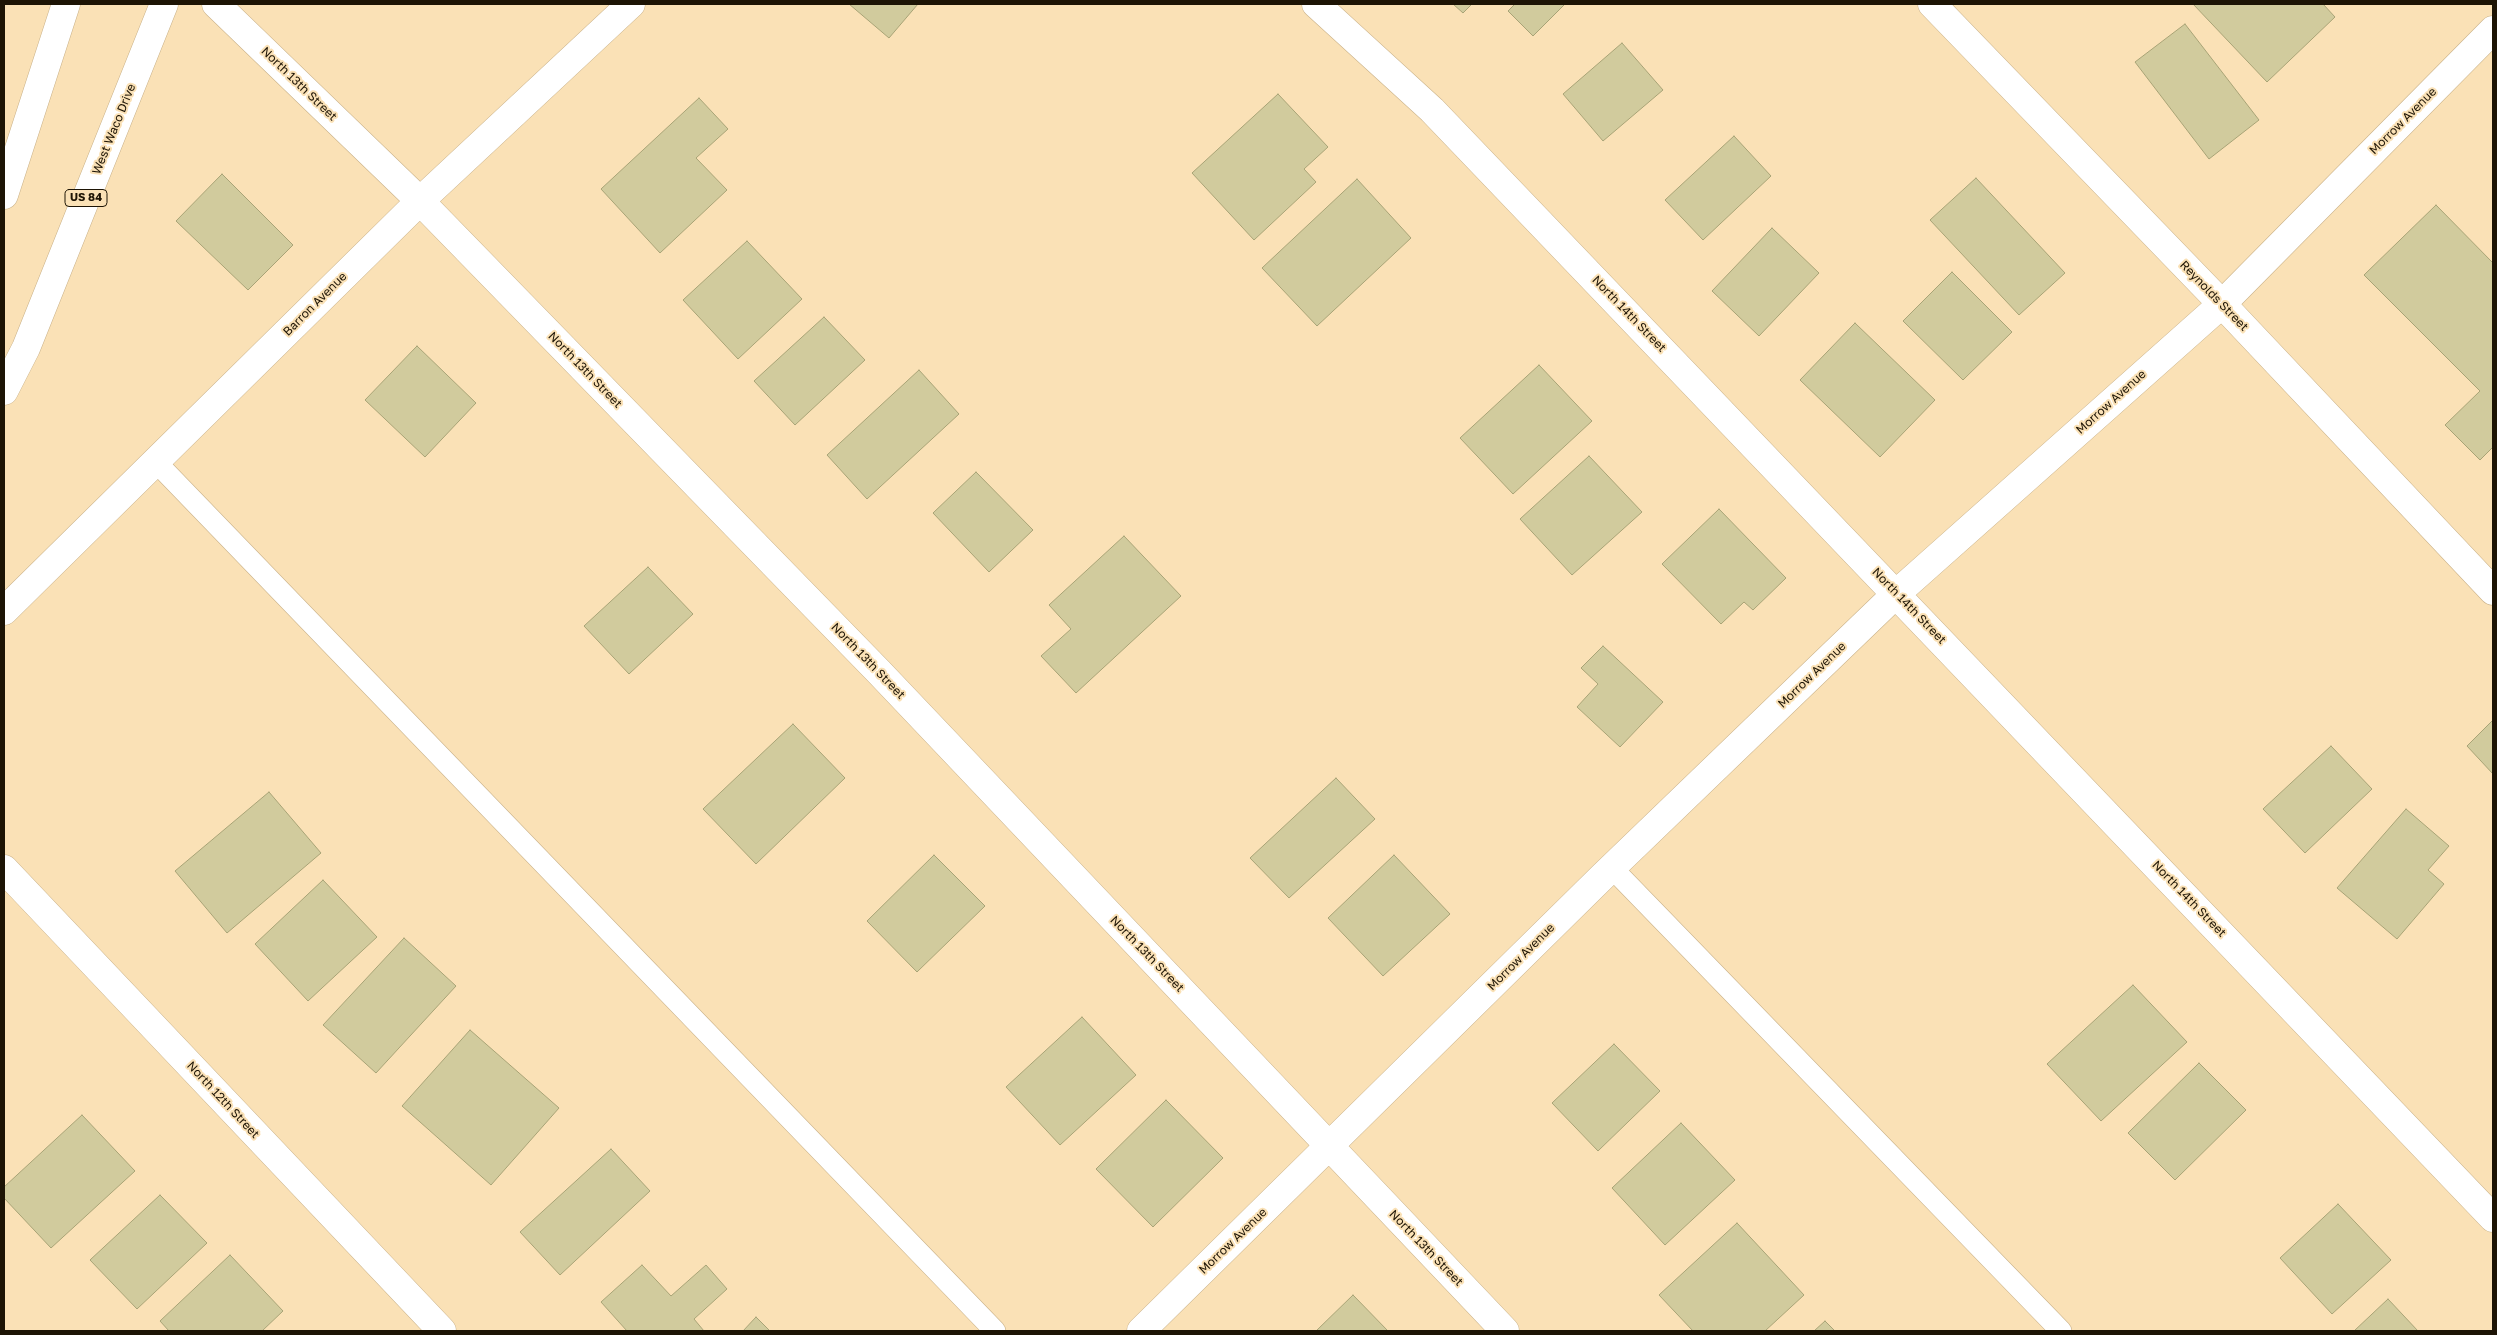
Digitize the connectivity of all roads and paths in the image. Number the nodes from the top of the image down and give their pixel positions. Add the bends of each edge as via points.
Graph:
1 (66, 4) edge
2 (164, 4) edge
3 (216, 4) edge
4 (631, 4) edge
5 (1316, 4) edge
6 (1932, 4) edge
7 (2493, 30) edge
8 (4, 195) edge
9 (420, 201) junction
10 (2222, 304) junction
11 (4, 391) edge
12 (156, 461) junction
13 (2493, 591) edge
14 (1897, 593) junction
15 (4, 611) edge
16 (1612, 868) junction
17 (4, 869) edge
18 (1329, 1146) junction
19 (2493, 1218) edge
20 (442, 1331) edge
21 (996, 1331) edge
22 (1141, 1331) edge
23 (1505, 1331) edge
24 (2061, 1331) edge

1 - 8 street
2 - 11 street, West Waco Drive / US 84 via 26,348
3 - 9 street, North 13th Street
4 - 9 street, Barron Avenue
5 - 14 street, North 14th Street via 1432,110
6 - 10 street, Reynolds Street
7 - 10 street, Morrow Avenue
9 - 12 street, Barron Avenue
9 - 18 street, North 13th Street via 879,672
10 - 13 street, Reynolds Street
10 - 14 street, Morrow Avenue
12 - 15 street, Barron Avenue
12 - 21 lane
14 - 16 street, Morrow Avenue
14 - 19 street, North 14th Street
16 - 18 street, Morrow Avenue
16 - 24 lane
17 - 20 street, North 12th Street
18 - 22 street, Morrow Avenue
18 - 23 street, North 13th Street

